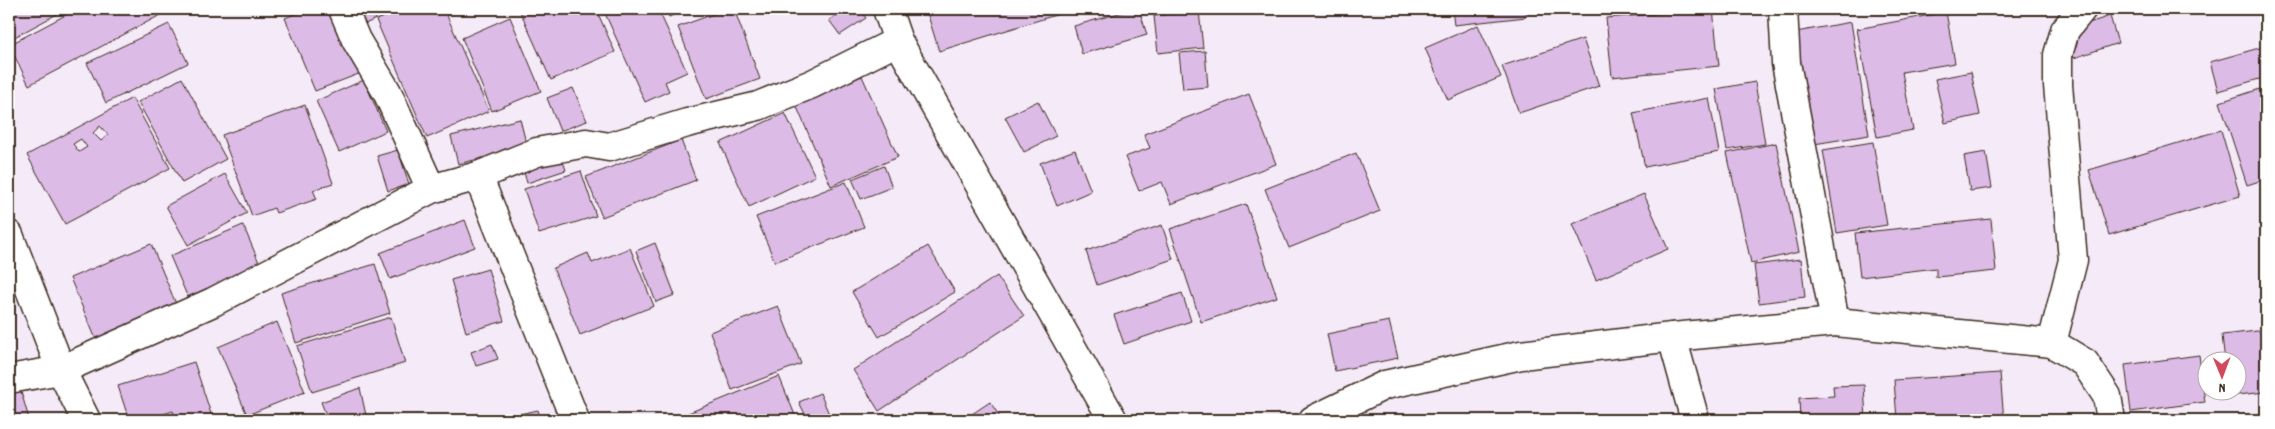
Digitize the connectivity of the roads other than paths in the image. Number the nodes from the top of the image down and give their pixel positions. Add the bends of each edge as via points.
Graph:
1 (342, 9) edge
2 (887, 9) edge
3 (1783, 9) edge
4 (2082, 9) edge
5 (898, 41) junction
6 (478, 176) junction
7 (431, 189) junction
8 (9, 235) edge
9 (1835, 322) junction
10 (1672, 336) junction
11 (2052, 343) junction
12 (61, 370) junction
13 (9, 379) edge
14 (86, 420) edge
15 (575, 420) edge
16 (1111, 420) edge
17 (1313, 420) edge
18 (1695, 420) edge
19 (2111, 420) edge

1 - 7 street via 387,92
2 - 5 street
3 - 9 street via 1786,63
4 - 11 street via 2065,30 2058,55 2073,260
5 - 6 street via 812,84 758,106 609,147 586,142 537,152
5 - 16 street
6 - 7 street
6 - 15 street
7 - 12 street via 213,302
8 - 12 street
9 - 10 street
9 - 11 street
10 - 17 street via 1521,355 1385,385
10 - 18 street
11 - 19 street via 2086,363 2107,396
12 - 13 street
12 - 14 street

